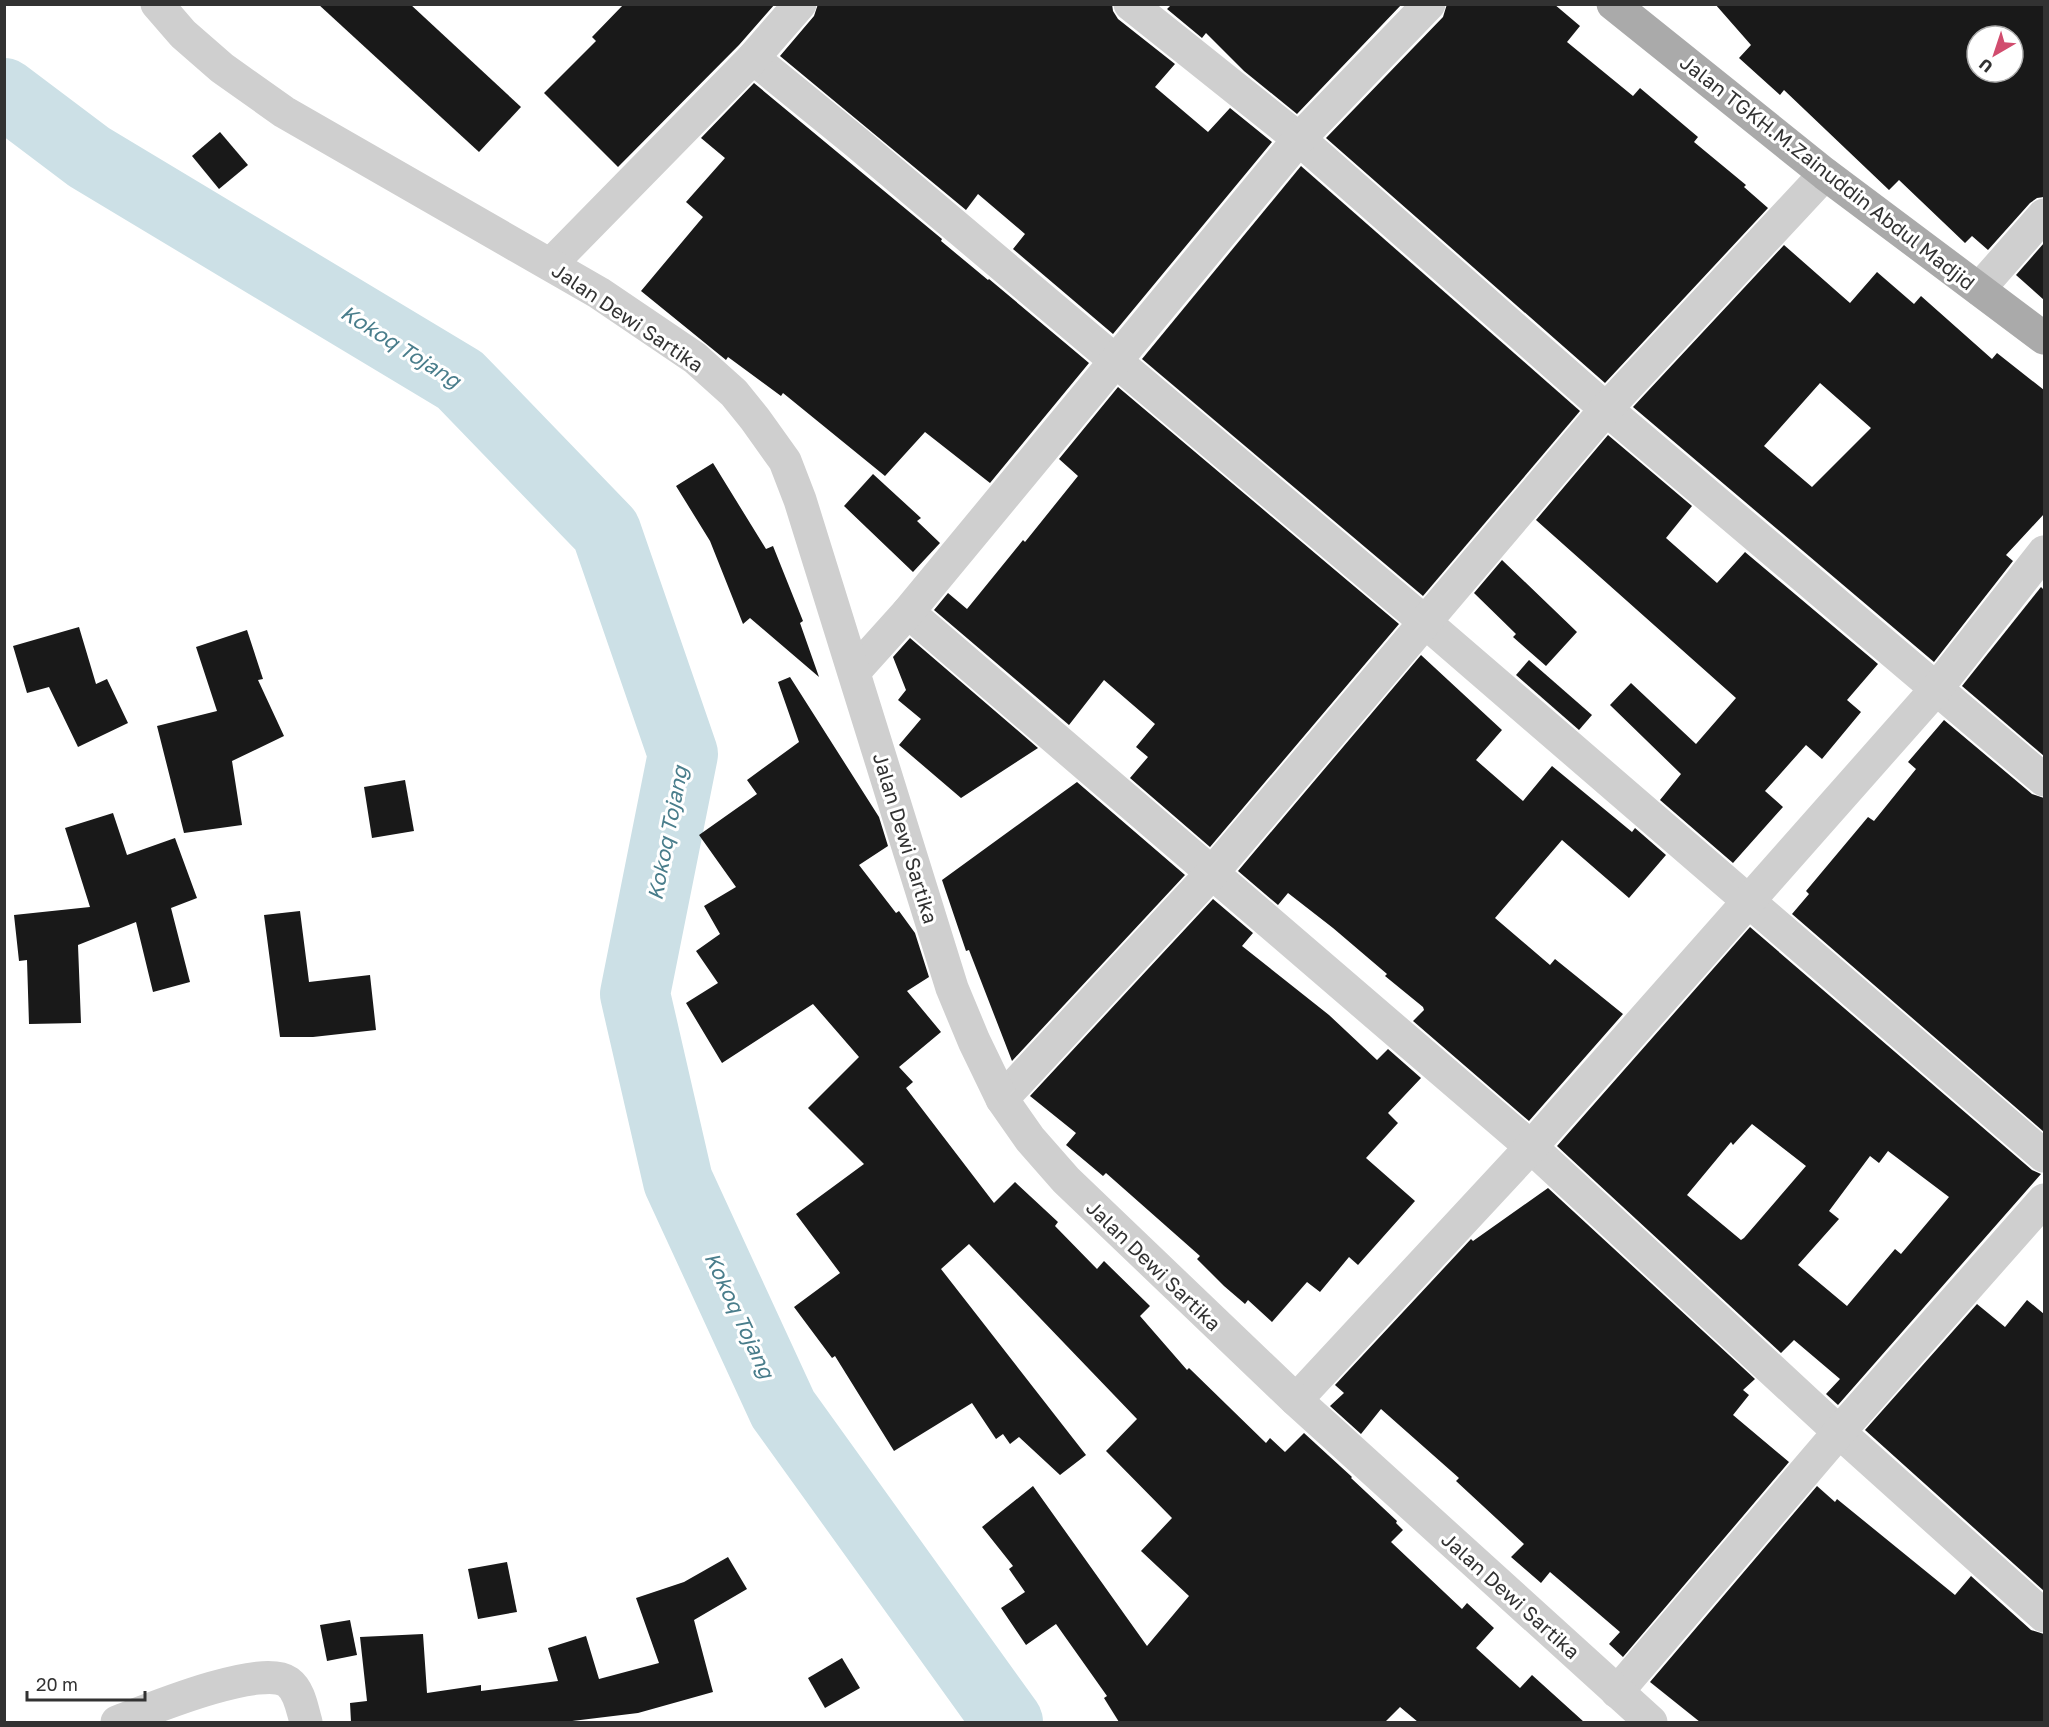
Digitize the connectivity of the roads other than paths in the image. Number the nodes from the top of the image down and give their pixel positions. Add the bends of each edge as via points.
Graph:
1 (157, 4) edge
2 (800, 4) edge
3 (1130, 4) edge
4 (1429, 4) edge
5 (1613, 4) edge
6 (753, 58) junction
7 (1299, 139) junction
8 (1825, 174) junction
9 (2044, 215) edge
10 (551, 264) junction
11 (1979, 289) junction
12 (2044, 338) edge
13 (1114, 362) junction
14 (1606, 409) junction
15 (2044, 552) edge
16 (908, 612) junction
17 (1425, 622) junction
18 (854, 672) junction
19 (1937, 688) junction
20 (2044, 780) edge
21 (1212, 873) junction
22 (1748, 901) junction
23 (1002, 1099) junction
24 (1532, 1147) junction
25 (2044, 1156) edge
26 (2044, 1200) edge
27 (1296, 1400) junction
28 (1839, 1432) junction
29 (2044, 1616) edge
30 (1617, 1692) junction
31 (117, 1722) edge
32 (306, 1722) edge
33 (1651, 1722) edge

1 - 10 street, Jalan Dewi Sartika via 183,34 222,68 284,112
2 - 6 street
3 - 7 street
4 - 7 street
5 - 8 main road, Jalan TGKH.M.Zainuddin Abdul Madjid
6 - 10 street
6 - 13 street
7 - 13 street
7 - 14 street
8 - 11 main road, Jalan TGKH.M.Zainuddin Abdul Madjid
8 - 14 street
9 - 11 street
10 - 18 street, Jalan Dewi Sartika via 695,358 734,393 755,419 785,461
11 - 12 main road, Jalan TGKH.M.Zainuddin Abdul Madjid
13 - 16 street
13 - 17 street
14 - 17 street
14 - 19 street
15 - 19 street
16 - 18 street
16 - 21 street
17 - 21 street
17 - 22 street
18 - 23 street, Jalan Dewi Sartika via 952,988
19 - 20 street
19 - 22 street
21 - 23 street
21 - 24 street
22 - 24 street
22 - 25 street
23 - 27 street, Jalan Dewi Sartika via 1066,1180
24 - 27 street
24 - 28 street
26 - 28 street
27 - 30 street, Jalan Dewi Sartika
28 - 29 street
28 - 30 street
30 - 33 street, Jalan Dewi Sartika
31 - 32 street via 177,1698 272,1676 296,1689

